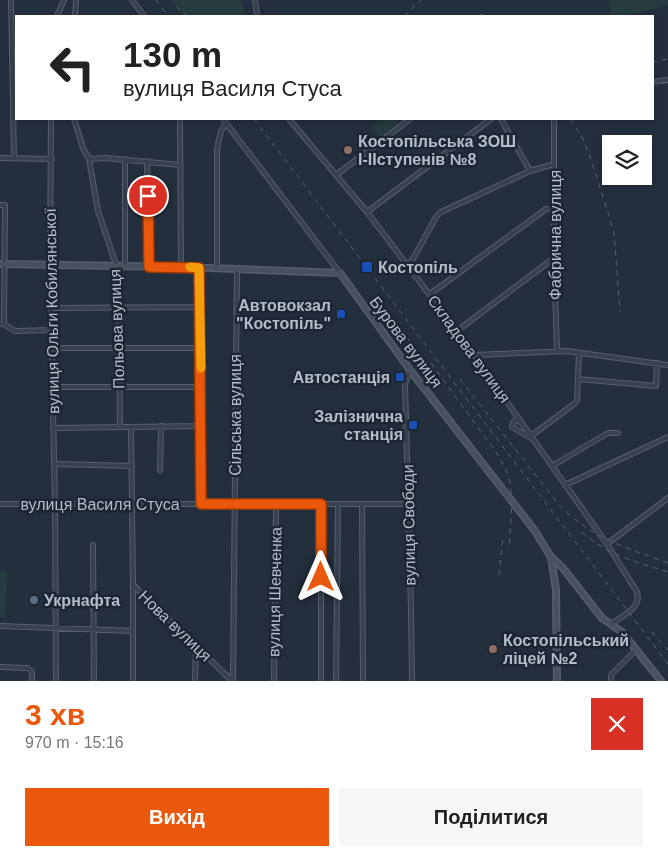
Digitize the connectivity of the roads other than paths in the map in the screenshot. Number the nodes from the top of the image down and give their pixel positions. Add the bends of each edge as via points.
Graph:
1 (11, 0) edge
2 (64, 0) edge
3 (76, 0) edge
4 (132, 0) edge
5 (255, 0) edge
6 (57, 15) edge
7 (76, 15) edge
8 (143, 15) edge
9 (257, 15) edge
10 (668, 80) edge
11 (655, 82) edge
12 (51, 120) edge
13 (74, 120) edge
14 (180, 120) edge
15 (290, 120) edge
16 (409, 120) edge
17 (490, 120) edge
18 (502, 120) edge
19 (554, 120) edge
20 (224, 121) edge
21 (0, 158) edge
22 (14, 158) junction
23 (52, 159) junction
24 (88, 159) junction
25 (125, 159) junction
26 (147, 161) junction
27 (554, 164) junction
28 (180, 165) junction
29 (530, 171) junction
30 (336, 175) junction
31 (0, 204) edge
32 (554, 208) junction
33 (367, 212) junction
34 (554, 258) junction
35 (3, 264) edge
36 (50, 265) junction
37 (408, 266) junction
38 (116, 267) junction
39 (125, 267) junction
40 (149, 267) junction
41 (181, 267) junction
42 (199, 268) junction
43 (217, 269) junction
44 (237, 269) junction
45 (340, 273) junction
46 (430, 294) junction
47 (200, 307) junction
48 (51, 308) junction
49 (119, 308) junction
50 (2, 324) edge
51 (52, 330) junction
52 (457, 330) junction
53 (52, 348) junction
54 (119, 348) junction
55 (200, 348) junction
56 (557, 351) junction
57 (579, 352) junction
58 (474, 355) junction
59 (657, 363) junction
60 (668, 365) edge
61 (410, 370) junction
62 (578, 379) junction
63 (53, 387) junction
64 (120, 387) junction
65 (201, 388) junction
66 (523, 425) junction
67 (161, 426) junction
68 (201, 426) junction
69 (120, 427) junction
70 (131, 427) junction
71 (54, 428) junction
72 (618, 433) dead end
73 (668, 437) edge
74 (532, 438) junction
75 (54, 464) junction
76 (132, 466) junction
77 (552, 466) junction
78 (160, 470) dead end
79 (565, 485) junction
80 (668, 499) edge
81 (0, 504) edge
82 (55, 504) junction
83 (132, 504) junction
84 (201, 504) junction
85 (235, 504) junction
86 (276, 504) junction
87 (321, 504) junction
88 (338, 504) junction
89 (362, 504) junction
90 (409, 504) junction
91 (607, 544) junction
92 (93, 545) dead end
93 (551, 557) junction
94 (561, 567) junction
95 (556, 573) junction
96 (568, 576) junction
97 (133, 585) junction
98 (611, 624) junction
99 (0, 626) edge
100 (56, 628) junction
101 (95, 630) junction
102 (133, 632) junction
103 (196, 646) junction
104 (636, 650) junction
105 (0, 667) edge
106 (32, 681) edge
107 (56, 681) edge
108 (94, 681) edge
109 (132, 681) edge
110 (195, 681) edge
111 (232, 681) edge
112 (274, 681) edge
113 (321, 681) edge
114 (336, 681) edge
115 (363, 681) edge
116 (412, 681) edge
117 (557, 681) edge
118 (611, 681) edge
119 (661, 681) edge

1 - 22 street
2 - 6 street
3 - 7 street
4 - 8 street
5 - 9 street
10 - 11 street
12 - 23 street, вулиця Ольги Кобилянської
13 - 24 street, Польова вулиця
14 - 28 street
15 - 30 street, Складова вулиця
16 - 30 street
17 - 33 street
18 - 29 street
19 - 27 street, Фабрична вулиця
20 - 43 street via 217,149
20 - 45 street, Бурова вулиця
21 - 22 street
22 - 23 street
23 - 36 street, вулиця Ольги Кобилянської
24 - 25 street
24 - 38 street, Польова вулиця via 98,211
25 - 26 street
25 - 39 street
26 - 28 street
26 - 40 street
27 - 29 street
27 - 32 street, Фабрична вулиця
28 - 41 street
29 - 37 street via 441,212
30 - 33 street, Складова вулиця
31 - 35 street via 5,205
32 - 34 street, Фабрична вулиця
32 - 46 street via 546,209
33 - 37 street, Складова вулиця
34 - 52 street
34 - 56 street, Фабрична вулиця
35 - 36 main road
35 - 50 street
36 - 38 main road
36 - 48 street, вулиця Ольги Кобилянської
37 - 46 street, Складова вулиця
38 - 39 main road
38 - 49 street, Польова вулиця
39 - 40 main road
40 - 41 main road
41 - 42 main road
42 - 43 main road
42 - 47 street
43 - 44 main road
44 - 45 main road
44 - 85 street, Сільська вулиця
45 - 61 main road, Бурова вулиця
46 - 52 street, Складова вулиця
47 - 49 street
47 - 55 street
48 - 49 street
48 - 51 street, вулиця Ольги Кобилянської
49 - 54 street, Польова вулиця
50 - 51 street via 15,331
51 - 53 street, вулиця Ольги Кобилянської
52 - 58 street, Складова вулиця
53 - 54 street
53 - 63 street, вулиця Ольги Кобилянської
54 - 55 street
54 - 64 street, Польова вулиця
55 - 65 street
56 - 57 street
56 - 58 street
57 - 59 street
57 - 62 street
58 - 66 street, Складова вулиця
59 - 60 street
59 - 62 street via 656,386
61 - 90 street, вулиця Свободи via 405,384
61 - 93 main road, Бурова вулиця via 535,531
62 - 74 street via 577,401
63 - 64 street
63 - 71 street, вулиця Ольги Кобилянської
64 - 65 street
64 - 69 street, Польова вулиця
65 - 68 street
66 - 74 street, Складова вулиця
66 - 74 street via 516,420 512,427
67 - 68 street
67 - 70 street
67 - 78 street
68 - 84 street
69 - 70 street
69 - 71 street
70 - 76 street
71 - 75 street, вулиця Ольги Кобилянської
72 - 77 street via 608,433
73 - 79 street
74 - 77 street, Складова вулиця
75 - 76 street
75 - 82 street, вулиця Ольги Кобилянської
76 - 83 street
77 - 79 street, Складова вулиця
79 - 91 street, Складова вулиця
80 - 91 street
81 - 82 street, вулиця Василя Стуса
82 - 83 street, вулиця Василя Стуса
82 - 100 street, вулиця Ольги Кобилянської
83 - 84 street, вулиця Василя Стуса
83 - 97 street, Нова вулиця
84 - 85 street, вулиця Василя Стуса
85 - 86 street, вулиця Василя Стуса
85 - 111 street, Сільська вулиця
86 - 87 street, вулиця Василя Стуса
86 - 112 street, вулиця Шевченка
87 - 88 street, вулиця Василя Стуса
87 - 113 street
88 - 89 street, вулиця Василя Стуса
88 - 114 street
89 - 90 street, вулиця Василя Стуса
89 - 115 street
90 - 116 street, вулиця Свободи
91 - 98 street, Складова вулиця via 639,597 637,604
92 - 101 street
93 - 94 main road
93 - 95 main road
94 - 95 main road
94 - 95 main road via 555,564
94 - 96 main road
95 - 96 main road
95 - 117 main road
96 - 98 main road via 602,618
97 - 102 street
97 - 103 street, Нова вулиця
98 - 104 main road
99 - 100 street
100 - 101 street
100 - 107 street, вулиця Ольги Кобилянської
101 - 102 street
101 - 108 street
102 - 109 street
103 - 110 street
103 - 111 street, Нова вулиця
104 - 118 street via 611,676
104 - 119 main road
105 - 106 street via 28,668 32,672

